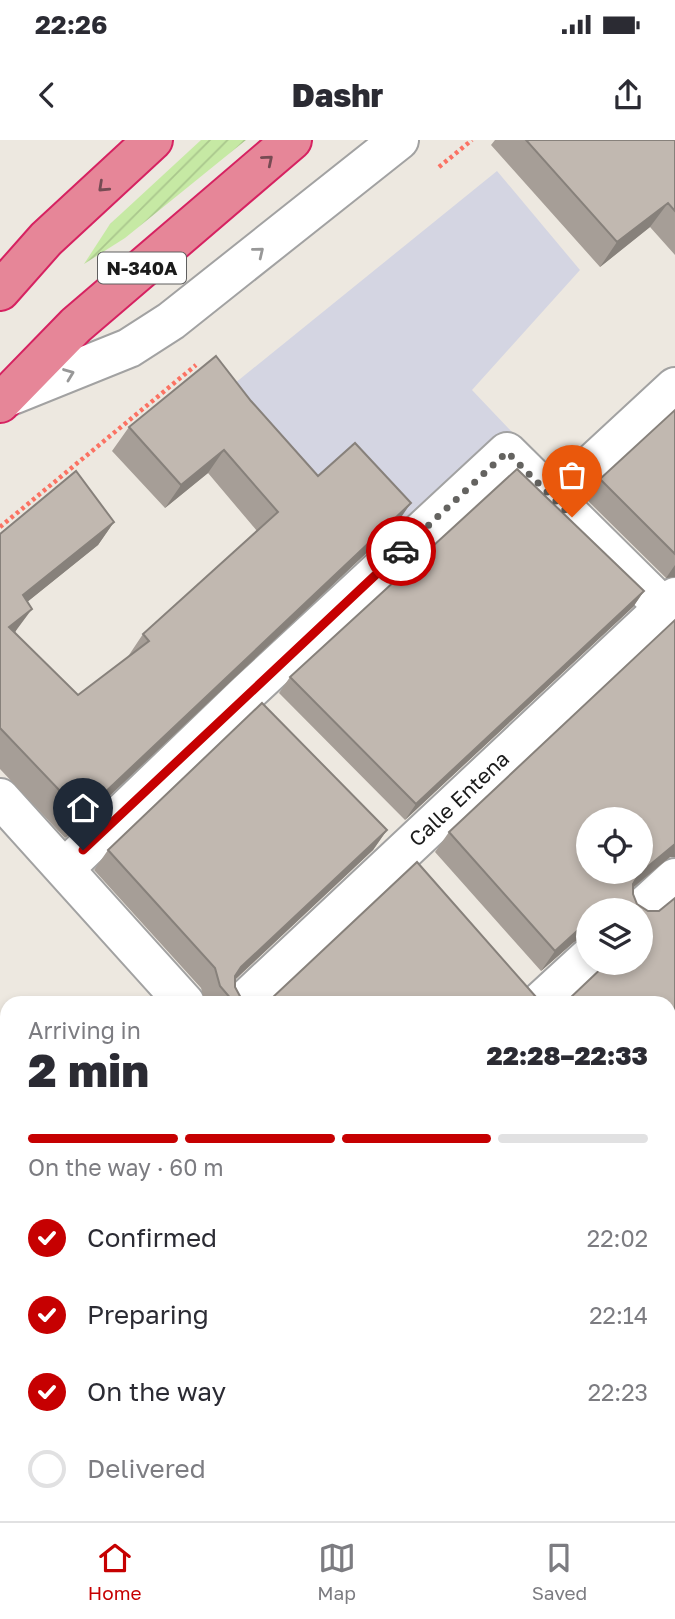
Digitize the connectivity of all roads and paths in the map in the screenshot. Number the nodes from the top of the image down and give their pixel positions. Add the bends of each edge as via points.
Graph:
1 (153, 140) edge
2 (292, 140) edge
3 (399, 140) edge
4 (0, 291) edge
5 (675, 387) edge
6 (2, 400) edge
7 (554, 499) junction
8 (671, 607) edge
9 (248, 692) junction
10 (277, 722) edge
11 (0, 798) edge
12 (394, 840) junction
13 (65, 868) junction
14 (675, 878) edge
15 (431, 881) edge
16 (653, 898) edge
17 (576, 969) edge
18 (512, 972) edge
19 (179, 996) edge
20 (249, 996) edge
21 (533, 996) edge
22 (547, 996) edge

1 -> 4 highway via 47,239
6 -> 2 highway, N-340A via 76,325
6 -> 3 street via 129,348 171,321
5 - 7 street
7 - 8 street
7 - 9 street via 507,452
8 - 12 street, Calle Entena
9 - 10 street
9 - 13 street
11 - 13 street
12 - 15 street
12 - 20 street, Calle Entena
13 - 19 street
14 - 16 street
17 - 22 street
18 - 21 street

